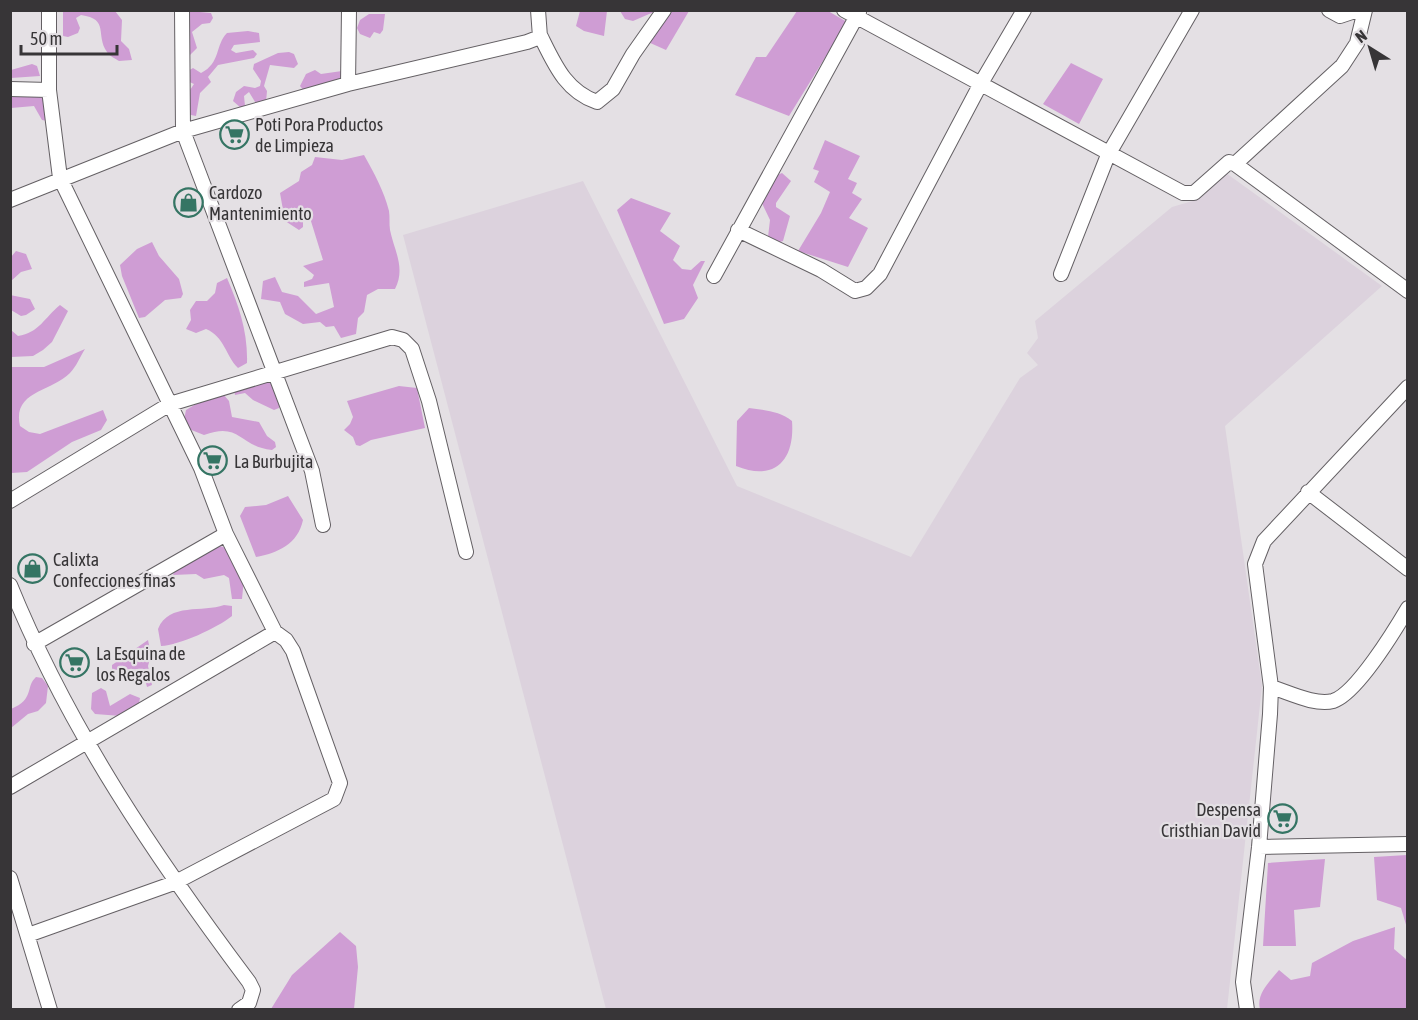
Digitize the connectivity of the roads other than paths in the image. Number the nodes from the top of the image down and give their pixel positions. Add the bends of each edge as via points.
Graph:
1 (50, 10) edge
2 (182, 10) edge
3 (349, 10) edge
4 (538, 10) edge
5 (664, 10) edge
6 (1024, 10) edge
7 (1192, 10) edge
8 (1329, 10) edge
9 (1358, 10) edge
10 (1365, 10) edge
11 (853, 13) edge
12 (540, 35) junction
13 (348, 84) junction
14 (980, 85) junction
15 (10, 89) edge
16 (49, 90) junction
17 (183, 131) junction
18 (1108, 154) junction
19 (1235, 164) junction
20 (60, 178) junction
21 (10, 200) edge
22 (738, 230) junction
23 (1061, 274) dead end
24 (714, 276) dead end
25 (1407, 291) edge
26 (277, 373) junction
27 (1407, 387) edge
28 (170, 405) junction
29 (1308, 492) junction
30 (10, 501) edge
31 (323, 525) dead end
32 (226, 534) junction
33 (466, 552) dead end
34 (1407, 569) edge
35 (10, 585) edge
36 (1407, 608) edge
37 (275, 632) junction
38 (34, 644) junction
39 (1271, 687) junction
40 (86, 743) junction
41 (10, 787) edge
42 (1407, 844) edge
43 (1259, 848) junction
44 (10, 878) edge
45 (174, 883) junction
46 (28, 935) junction
47 (50, 1010) edge
48 (238, 1010) edge
49 (1247, 1010) edge

1 - 16 street
2 - 17 street
3 - 13 street
4 - 12 street
5 - 12 street via 613,89 597,102 572,88
6 - 14 street
7 - 18 street
8 - 9 street via 1340,16
10 - 19 street via 1357,43 1342,66
11 - 14 street
11 - 22 street
12 - 13 street via 527,42
13 - 17 street
14 - 18 street
14 - 22 street via 880,274 866,288 855,291
15 - 16 street
16 - 20 street
17 - 20 street
17 - 26 street
18 - 19 street via 1183,193 1194,193 1222,166
18 - 23 street
19 - 25 street
20 - 21 street
20 - 28 street
22 - 24 street
26 - 28 street
26 - 31 street via 312,471
26 - 33 street via 392,337 403,340 412,349 429,401
27 - 29 street
28 - 30 street
28 - 32 street via 201,468
29 - 34 street
29 - 39 street via 1264,541 1256,564
32 - 37 street
32 - 38 street
35 - 38 street
36 - 39 street via 1345,695 1332,701 1313,700
37 - 40 street
37 - 45 street via 286,639 293,651 340,783 333,799
38 - 40 street
39 - 43 street
40 - 41 street
40 - 45 street
42 - 43 street
43 - 49 street via 1243,982
44 - 46 street
45 - 46 street
45 - 48 street via 249,982 253,990 249,1003
46 - 47 street

